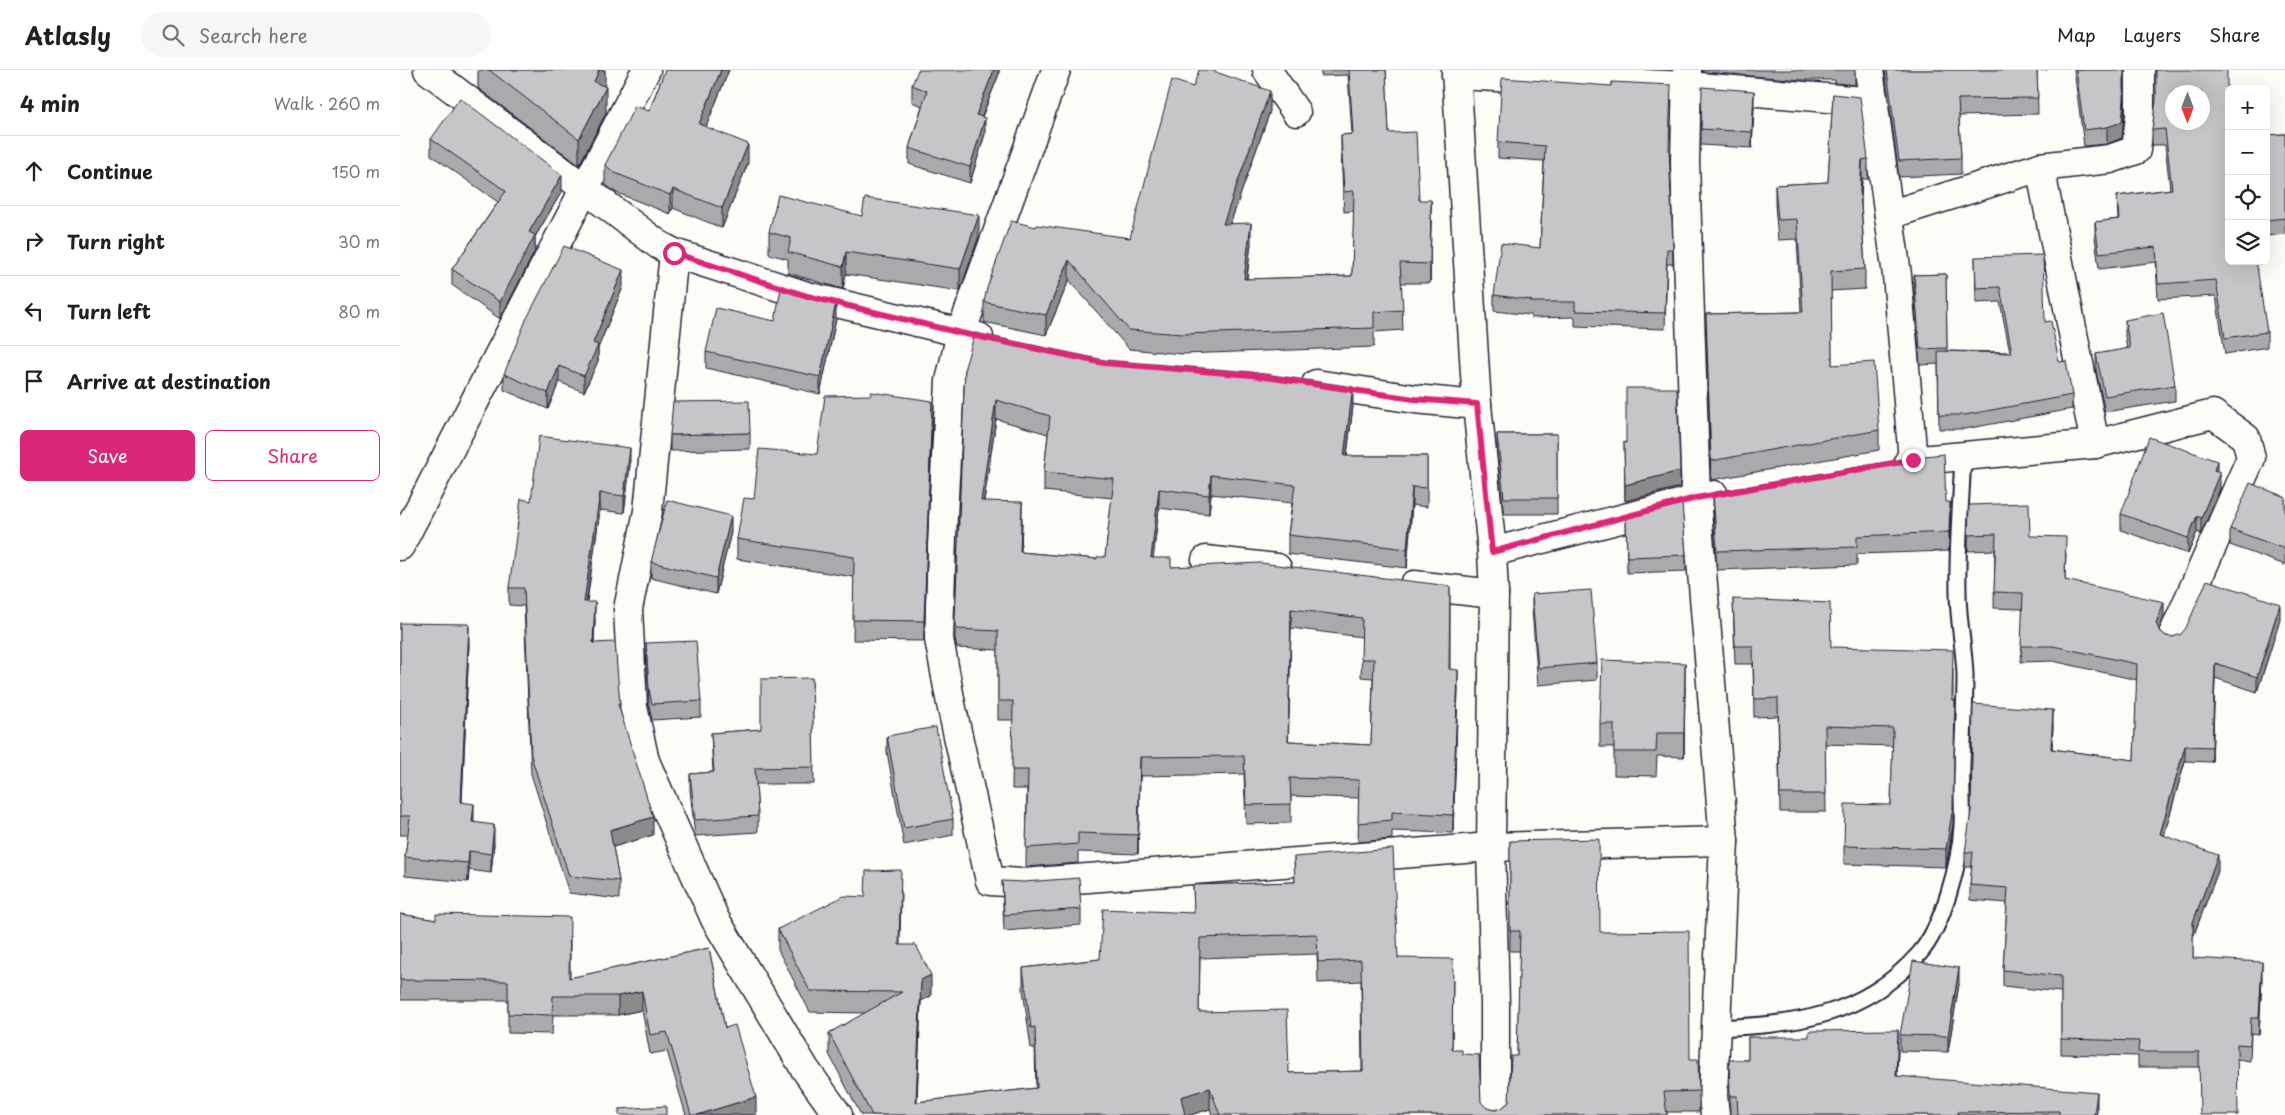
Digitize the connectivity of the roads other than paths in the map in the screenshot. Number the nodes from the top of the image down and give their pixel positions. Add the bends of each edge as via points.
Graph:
1 (428, 70) edge
2 (646, 70) edge
3 (1056, 70) edge
4 (1266, 70) edge
5 (1869, 70) edge
6 (2140, 70) edge
7 (1456, 72) edge
8 (1687, 78) edge
9 (1875, 102) junction
10 (1296, 112) dead end
11 (2040, 167) junction
12 (584, 190) junction
13 (1889, 215) junction
14 (674, 253) junction
15 (961, 333) junction
16 (999, 341) edge
17 (1290, 381) edge
18 (1477, 404) junction
19 (2095, 444) junction
20 (1963, 456) junction
21 (1913, 460) junction
22 (1885, 465) edge
23 (1734, 492) edge
24 (1696, 498) junction
25 (400, 546) edge
26 (1492, 552) junction
27 (1206, 560) dead end
28 (1302, 571) edge
29 (1388, 582) edge
30 (1494, 594) junction
31 (2172, 637) edge
32 (1724, 841) junction
33 (1491, 848) junction
34 (1716, 1028) junction
35 (838, 1115) edge
36 (1495, 1115) edge
37 (1715, 1115) edge

1 - 12 street
2 - 12 street
3 - 15 street
4 - 10 street
5 - 9 street
6 - 11 street via 2136,150 2110,159
7 - 8 street
7 - 18 street
8 - 9 street
8 - 24 street via 1685,162
9 - 13 street
11 - 13 street
11 - 19 street
12 - 14 street
12 - 25 street
13 - 21 street
14 - 15 street via 807,296
14 - 35 street via 648,511 628,609 633,707 645,761 715,919 805,1069
15 - 16 street
15 - 33 street via 950,380 939,639 990,881 1023,883
17 - 18 street via 1414,399
18 - 26 street
19 - 20 street
19 - 31 street via 2214,414 2246,438 2251,458
20 - 21 street
20 - 34 lane via 1958,592 1965,674 1962,826 1957,863 1935,927 1920,953 1895,976 1867,996 1844,1007 1794,1022
21 - 22 street
23 - 24 street
24 - 26 street
24 - 32 street
26 - 30 street
27 - 28 street
29 - 30 street
30 - 33 street
32 - 33 street
32 - 34 street
33 - 36 street
34 - 37 street via 1712,1096

